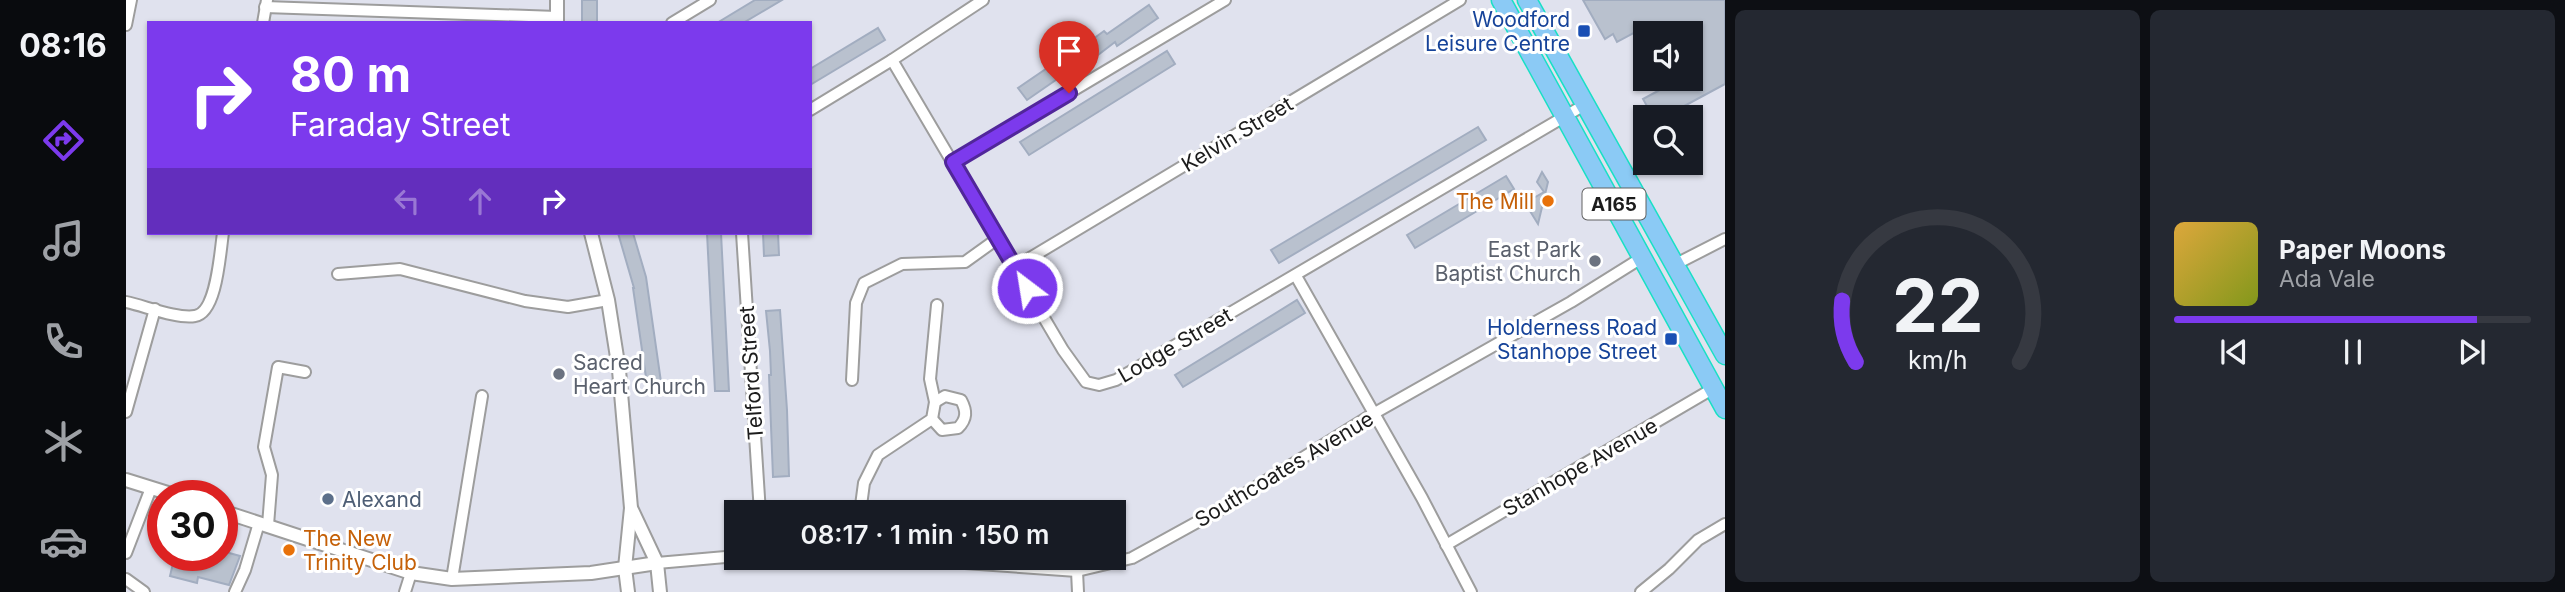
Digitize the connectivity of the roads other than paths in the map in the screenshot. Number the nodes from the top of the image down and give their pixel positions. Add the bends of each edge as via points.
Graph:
1 (131, 0) edge
2 (557, 0) edge
3 (710, 0) edge
4 (983, 0) edge
5 (1225, 0) edge
6 (1460, 0) edge
7 (1501, 0) edge
8 (1527, 0) edge
9 (266, 4) edge
10 (698, 4) edge
11 (557, 20) edge
12 (675, 21) edge
13 (126, 25) edge
14 (892, 60) junction
15 (1586, 104) junction
16 (812, 109) edge
17 (1565, 116) junction
18 (953, 162) junction
19 (223, 235) edge
20 (592, 235) edge
21 (742, 235) edge
22 (998, 239) junction
23 (1725, 239) edge
24 (1643, 257) junction
25 (1676, 264) junction
26 (1014, 267) junction
27 (338, 274) dead end
28 (1296, 276) junction
29 (608, 300) junction
30 (126, 302) edge
31 (937, 305) dead end
32 (155, 309) junction
33 (1723, 349) edge
34 (305, 372) dead end
35 (852, 380) dead end
36 (1714, 388) junction
37 (482, 396) dead end
38 (935, 402) junction
39 (1725, 409) edge
40 (126, 412) edge
41 (1373, 414) junction
42 (932, 419) junction
43 (126, 480) edge
44 (147, 487) edge
45 (147, 498) edge
46 (759, 500) edge
47 (862, 500) edge
48 (631, 508) junction
49 (238, 516) edge
50 (264, 524) junction
51 (1725, 524) edge
52 (1446, 545) junction
53 (126, 553) edge
54 (724, 557) edge
55 (657, 563) junction
56 (625, 568) junction
57 (1063, 570) edge
58 (1077, 571) junction
59 (411, 573) junction
60 (126, 579) edge
61 (452, 579) junction
62 (144, 592) edge
63 (235, 592) edge
64 (405, 592) edge
65 (628, 592) edge
66 (660, 592) edge
67 (1078, 592) edge
68 (1471, 592) edge
69 (1640, 592) edge

1 - 13 street
2 - 11 street
3 - 10 street
4 - 14 street
5 - 18 street
6 - 26 street, Kelvin Street
7 - 17 highway, A165
8 - 15 highway, A165
9 - 11 street
10 - 12 street
14 - 16 street
14 - 18 street, Lodge Street
15 - 17 street, Lodge Street
15 - 25 highway, A165
17 - 24 highway, A165
17 - 28 street, Lodge Street
18 - 22 street, Lodge Street
19 - 32 street via 211,301 205,310 195,316
20 - 29 street
21 - 46 street, Telford Street
22 - 26 street, Lodge Street
22 - 35 street via 965,262 902,264 864,283 856,303
23 - 25 street
24 - 36 highway, A165
24 - 41 street, Southcoates Avenue
25 - 33 highway, A165
26 - 28 street, Lodge Street via 1076,370 1086,382 1099,385 1116,380
27 - 29 street via 400,269 525,301 568,307
28 - 41 street
29 - 48 street via 620,370
30 - 32 street
31 - 38 street via 930,379
32 - 40 street
34 - 50 street via 278,367 264,447 272,475
36 - 39 highway, A165
36 - 52 street, Stanhope Avenue
37 - 61 street
38 - 42 street
38 - 42 street via 945,396 961,400 966,409 964,422 958,428 942,430
41 - 52 street
41 - 58 street, Southcoates Avenue via 1132,558
42 - 47 street via 878,455 864,483
43 - 44 street
45 - 53 street
48 - 55 street
48 - 56 street
49 - 50 street
50 - 59 street
50 - 63 street
51 - 69 street via 1698,540
52 - 68 street
54 - 55 street
55 - 56 street
55 - 66 street
56 - 61 street
56 - 65 street
57 - 58 street, Southcoates Avenue
58 - 67 street
59 - 61 street
59 - 64 street
60 - 62 street

